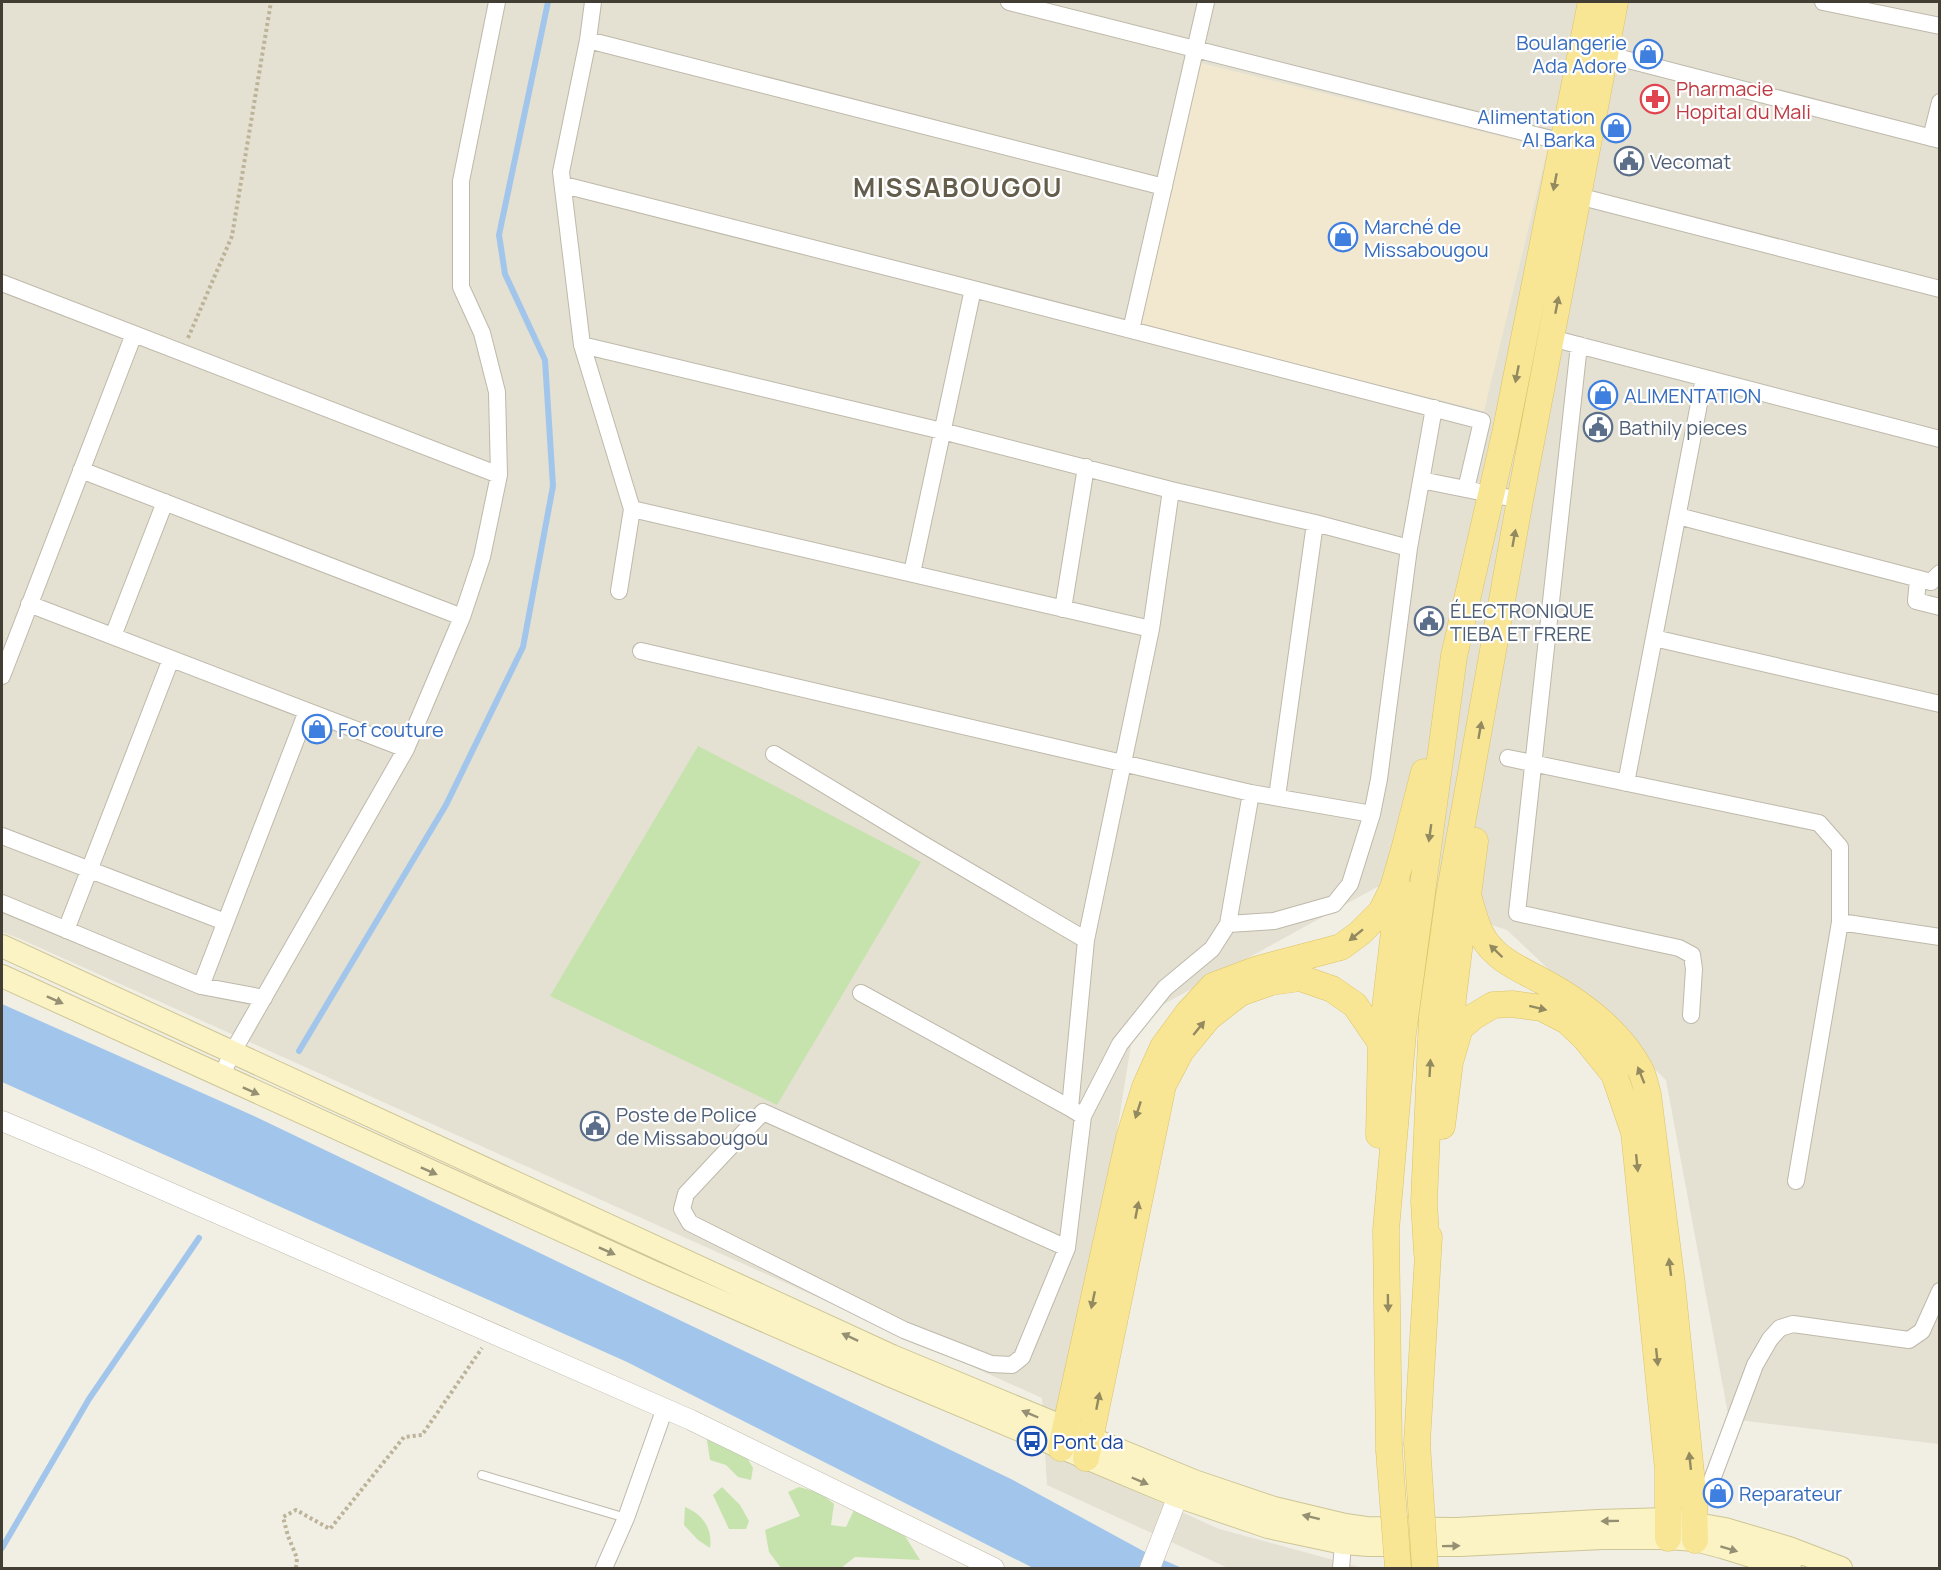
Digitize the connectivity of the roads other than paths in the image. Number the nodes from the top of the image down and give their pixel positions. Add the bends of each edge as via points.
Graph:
1 (497, 2) edge
2 (593, 2) edge
3 (1009, 2) edge
4 (1206, 2) edge
5 (1591, 2) edge
6 (1615, 2) edge
7 (1823, 2) edge
8 (1940, 26) edge
9 (588, 40) junction
10 (1196, 48) junction
11 (1605, 54) junction
12 (1940, 102) edge
13 (1935, 139) edge
14 (1563, 142) junction
15 (564, 185) junction
16 (1164, 188) junction
17 (1578, 196) junction
18 (3, 288) edge
19 (973, 289) junction
20 (1940, 289) edge
21 (1131, 330) junction
22 (134, 334) junction
23 (1551, 338) junction
24 (582, 345) junction
25 (1579, 345) junction
26 (1704, 378) junction
27 (1434, 408) junction
28 (942, 431) junction
29 (1940, 439) edge
30 (1086, 467) junction
31 (81, 470) junction
32 (499, 475) junction
33 (1421, 480) junction
34 (1171, 490) junction
35 (1478, 491) junction
36 (1520, 500) junction
37 (165, 502) junction
38 (632, 509) junction
39 (1678, 516) junction
40 (1315, 523) junction
41 (1409, 548) junction
42 (912, 573) junction
43 (1940, 573) edge
44 (1918, 579) junction
45 (619, 591) dead end
46 (29, 604) junction
47 (1940, 607) edge
48 (1063, 609) junction
49 (462, 617) junction
50 (1151, 629) junction
51 (113, 636) junction
52 (1654, 638) junction
53 (641, 651) dead end
54 (6, 654) edge
55 (1454, 656) junction
56 (171, 659) junction
57 (2, 676) edge
58 (1940, 704) edge
59 (307, 711) junction
60 (406, 749) junction
61 (774, 754) dead end
62 (1508, 758) dead end
63 (1123, 764) junction
64 (1534, 764) junction
65 (1473, 767) junction
66 (1626, 783) junction
67 (1251, 793) junction
68 (1277, 797) junction
69 (1372, 814) junction
70 (2, 836) edge
71 (1404, 850) junction
72 (89, 870) junction
73 (1468, 895) junction
74 (2, 903) edge
75 (225, 922) junction
76 (1840, 922) junction
77 (1228, 924) junction
78 (66, 930) junction
79 (1940, 937) edge
80 (1086, 940) junction
81 (2, 946) edge
82 (2, 976) edge
83 (201, 986) junction
84 (861, 993) dead end
85 (264, 998) junction
86 (1691, 1015) dead end
87 (1381, 1042) junction
88 (232, 1053) junction
89 (1450, 1062) junction
90 (221, 1077) junction
91 (1077, 1112) junction
92 (2, 1121) edge
93 (1796, 1181) dead end
94 (1386, 1230) junction
95 (1067, 1248) junction
96 (1427, 1252) junction
97 (1940, 1291) edge
98 (904, 1330) junction
99 (888, 1364) junction
100 (665, 1408) junction
101 (1063, 1438) junction
102 (1088, 1449) junction
103 (483, 1475) dead end
104 (1181, 1487) junction
105 (626, 1518) junction
106 (1695, 1522) junction
107 (1668, 1529) junction
108 (1344, 1534) junction
109 (604, 1569) edge
110 (994, 1569) edge
111 (1150, 1569) edge
112 (1341, 1569) edge
113 (1398, 1569) edge
114 (1425, 1569) edge
115 (1790, 1569) edge
116 (1841, 1569) edge

1 - 32 street via 461,181 461,287 482,333 497,392
2 - 9 street
3 - 10 street
4 - 10 street
5 - 14 main road
6 - 11 main road
7 - 8 street
9 - 15 street via 561,172
9 - 16 street
10 - 14 street
10 - 16 street
11 - 13 street
11 - 17 main road
12 - 13 street
14 -> 35 main road via 1505,434
15 - 19 street
15 - 24 street
16 - 21 street
17 - 20 street
23 -> 17 main road
18 - 22 street
19 - 21 street
19 - 28 street
21 - 27 street
22 - 31 street
22 - 32 street
23 - 25 street
23 - 36 main road
24 - 28 street
24 - 38 street
25 - 26 street
25 - 64 street
26 - 29 street
26 - 39 street
27 - 33 street
27 - 35 street via 1482,421
28 - 30 street
28 - 42 street
30 - 34 street
30 - 48 street
31 - 37 street
31 - 46 street
32 - 49 street via 482,557
33 - 35 street
33 - 41 street
34 - 40 street
34 - 50 street
35 - 36 street
35 - 55 main road
65 -> 36 main road
37 - 49 street
37 - 51 street
38 - 42 street
38 - 45 street
39 - 44 street
39 - 52 street
40 - 41 street
40 - 68 street
41 - 69 street
42 - 48 street
43 - 44 street via 1931,582
44 - 47 street via 1916,601
46 - 51 street
46 - 54 street
48 - 50 street
49 - 60 street
50 - 63 street
51 - 56 street
52 - 58 street
52 - 66 street
53 - 63 street
54 - 57 street
55 - 71 main road
55 -> 94 main road via 1403,1033
56 - 59 street
56 - 72 street
59 - 60 street
59 - 75 street
60 - 85 street
61 - 80 street
62 - 64 street
63 - 67 street
63 - 80 street
64 - 66 street
64 - 86 street via 1517,913 1679,948 1692,956
65 - 73 main road via 1476,815
96 -> 65 main road via 1424,1202 1432,1017
66 - 76 street via 1819,823 1840,847
67 - 68 street
67 - 77 street
68 - 69 street
69 - 77 street via 1350,884 1334,904 1274,921
70 - 72 street
71 - 87 main road
71 -> 101 main road via 1381,912 1360,933 1341,947 1258,969 1213,986 1163,1047 1129,1138
72 - 75 street
72 - 78 street
73 - 89 main road via 1461,926
106 -> 73 main road via 1672,1284 1648,1095 1640,1070 1603,1021 1494,952 1479,932
74 - 78 street
75 - 83 street
76 - 79 street
76 - 93 street
77 - 91 street via 1212,949 1165,988 1120,1044
78 - 83 street
80 - 91 street
81 - 88 main road
82 -> 90 main road
83 - 85 street
84 - 91 street
85 - 88 street
87 - 94 main road via 1378,1180
102 -> 87 main road via 1163,1085 1181,1050 1209,1017 1240,993 1271,982 1300,978 1332,989 1355,1005
88 - 90 street
99 -> 88 main road
89 - 96 main road
89 -> 107 main road via 1460,1028 1493,1005 1512,1004 1542,1008 1567,1021 1614,1074 1634,1132 1668,1470
90 -> 99 main road via 653,1272
91 - 95 street
92 - 100 street
94 -> 113 main road, bridge via 1389,1450
95 - 98 street via 1022,1357 1012,1365 992,1364
95 - 98 street via 763,1112 686,1194 682,1209 690,1223
96 - 114 main road, bridge via 1417,1443
97 - 106 street via 1923,1332 1910,1340 1793,1324 1780,1328 1755,1365
98 - 99 street
99 - 101 main road
100 - 105 street
100 - 110 street
101 - 102 main road
102 - 104 main road
103 - 105 lane
104 - 108 main road via 1274,1508
104 - 111 street
105 - 109 street
106 - 107 main road
106 -> 115 main road via 1722,1547
106 - 116 main road via 1789,1548
107 - 108 main road via 1598,1521 1366,1528
108 - 112 street

